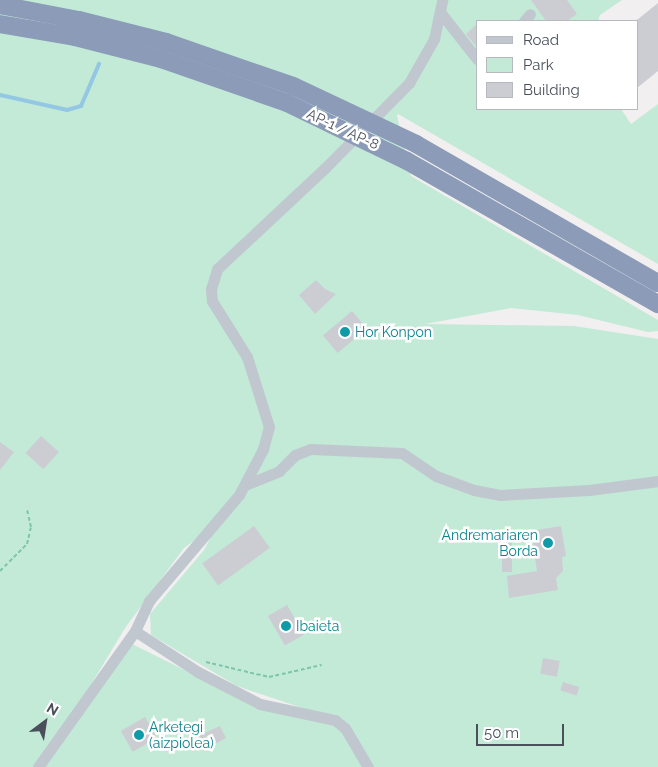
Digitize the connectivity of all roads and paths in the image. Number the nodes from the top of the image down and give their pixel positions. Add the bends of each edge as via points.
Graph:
1 (442, 0) edge
2 (0, 5) edge
3 (440, 12) junction
4 (0, 24) edge
5 (476, 58) edge
6 (658, 283) edge
7 (658, 304) edge
8 (658, 480) edge
9 (245, 485) junction
10 (27, 509) dead end
11 (0, 570) edge
12 (135, 631) junction
13 (187, 666) junction
14 (322, 666) dead end
15 (38, 767) edge
16 (368, 767) edge

1 - 3 street
2 - 6 highway, AP-1 / AP-8 via 79,20 166,42 302,90 416,144
3 - 5 street
3 - 9 street via 434,39 409,82 325,168 223,262 213,277 212,301 247,357 269,427 263,449
4 - 7 highway, AP-1 / AP-8 via 75,37 161,59 287,103 415,165
8 - 9 street via 589,490 500,495 474,490 436,476 402,453 311,449 294,455 279,471
9 - 12 street via 220,521 150,601
10 - 11 path via 31,527 27,544
12 - 13 street
12 - 15 street
13 - 14 path via 199,662 213,663 269,677
13 - 16 street via 260,704 335,720 345,728

